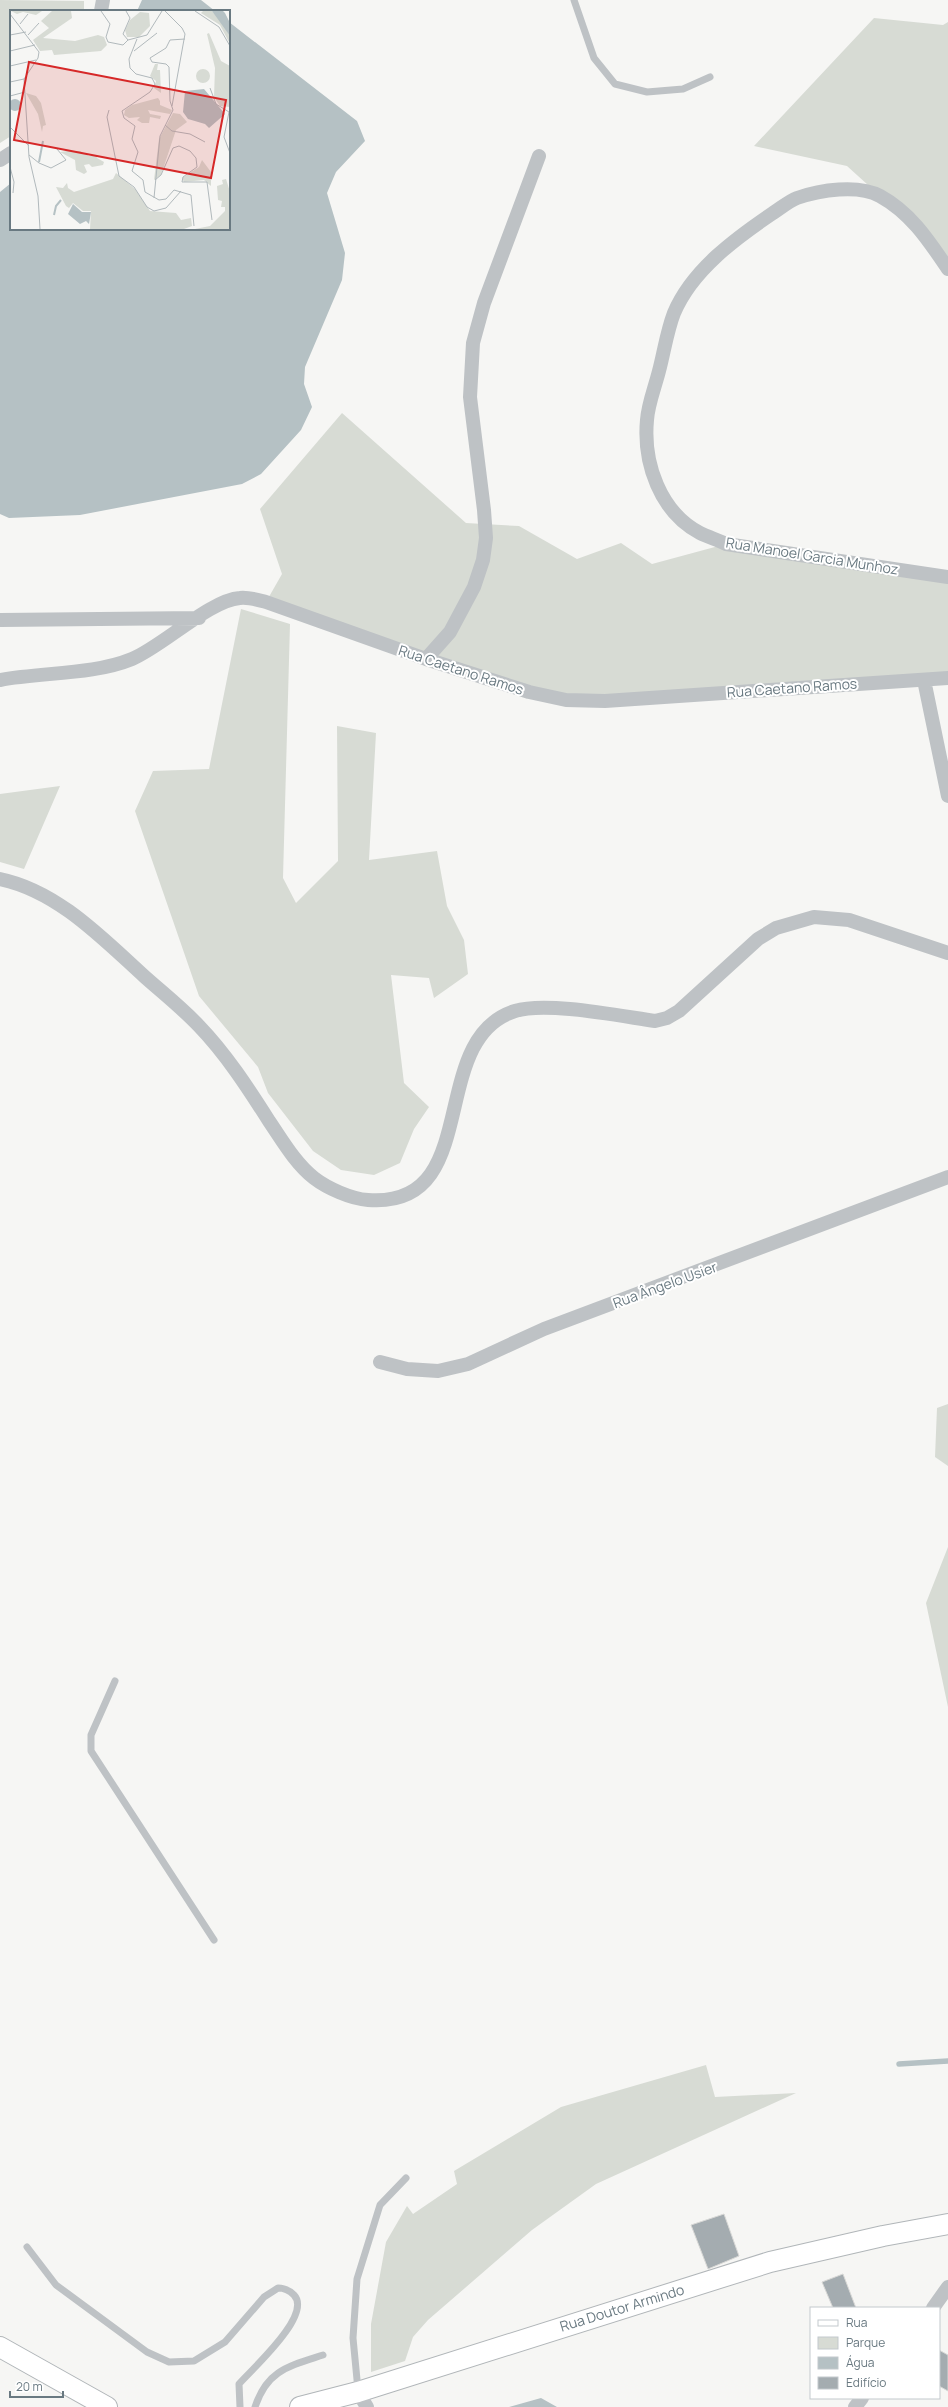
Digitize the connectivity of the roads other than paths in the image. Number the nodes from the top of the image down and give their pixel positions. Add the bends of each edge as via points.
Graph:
1 (103, 0) edge
2 (574, 0) edge
3 (101, 10) edge
4 (710, 77) dead end
5 (10, 154) edge
6 (539, 156) dead end
7 (0, 160) edge
8 (948, 269) edge
9 (948, 577) edge
10 (199, 618) junction
11 (0, 620) edge
12 (426, 658) junction
13 (948, 678) edge
14 (0, 680) edge
15 (924, 680) junction
16 (948, 796) edge
17 (0, 879) edge
18 (948, 953) edge
19 (948, 1177) edge
20 (380, 1362) dead end
21 (115, 1681) dead end
22 (214, 1940) dead end
23 (406, 2178) dead end
24 (948, 2224) edge
25 (27, 2247) dead end
26 (948, 2287) edge
27 (934, 2307) edge
28 (0, 2347) edge
29 (323, 2355) dead end
30 (362, 2399) edge
31 (861, 2399) edge
32 (107, 2407) edge
33 (240, 2407) edge
34 (255, 2407) edge
35 (300, 2407) edge
36 (855, 2407) edge

1 - 3 street
2 - 4 lane via 594,58 615,84 654,92 683,89
5 - 7 street
6 - 12 street via 484,303 473,343 470,397 484,510 486,538 483,560 474,587 450,632
8 - 9 street, Rua Manoel Garcia Munhoz via 921,230 903,212 879,195 848,189 822,191 795,199 754,226 712,261 694,282 674,313 647,418 646,448 653,475 665,502 681,519 700,533 726,544
10 - 11 street
10 - 12 street, Rua Caetano Ramos via 224,602 251,598
10 - 14 street, Rua Caetano Ramos via 151,650 130,659 102,666
12 - 15 street, Rua Caetano Ramos via 529,692 566,700 605,701
13 - 15 street, Rua Caetano Ramos
15 - 16 street
17 - 18 street via 38,893 80,919 114,948 199,1026 237,1072 290,1152 314,1178 338,1191 366,1200 390,1199 411,1193 437,1167 472,1048 482,1033 498,1018 513,1011 530,1007 655,1020 667,1018 679,1011 758,939 776,928 814,917 849,920
19 - 20 street, Rua Ângelo Usier via 544,1330 468,1364 438,1371 407,1369
21 - 22 lane via 91,1735 91,1751
23 - 30 lane via 380,2205 357,2279 353,2338
24 - 30 street, Rua Doutor Armindo via 770,2262
25 - 33 lane via 56,2285 147,2352 169,2362 194,2362 225,2342 264,2297 278,2288 288,2290 296,2297 297,2308 280,2341 239,2384
26 - 27 street
28 - 32 street
29 - 34 lane via 275,2373 260,2392
30 - 35 street, Rua Doutor Armindo
31 - 36 street

